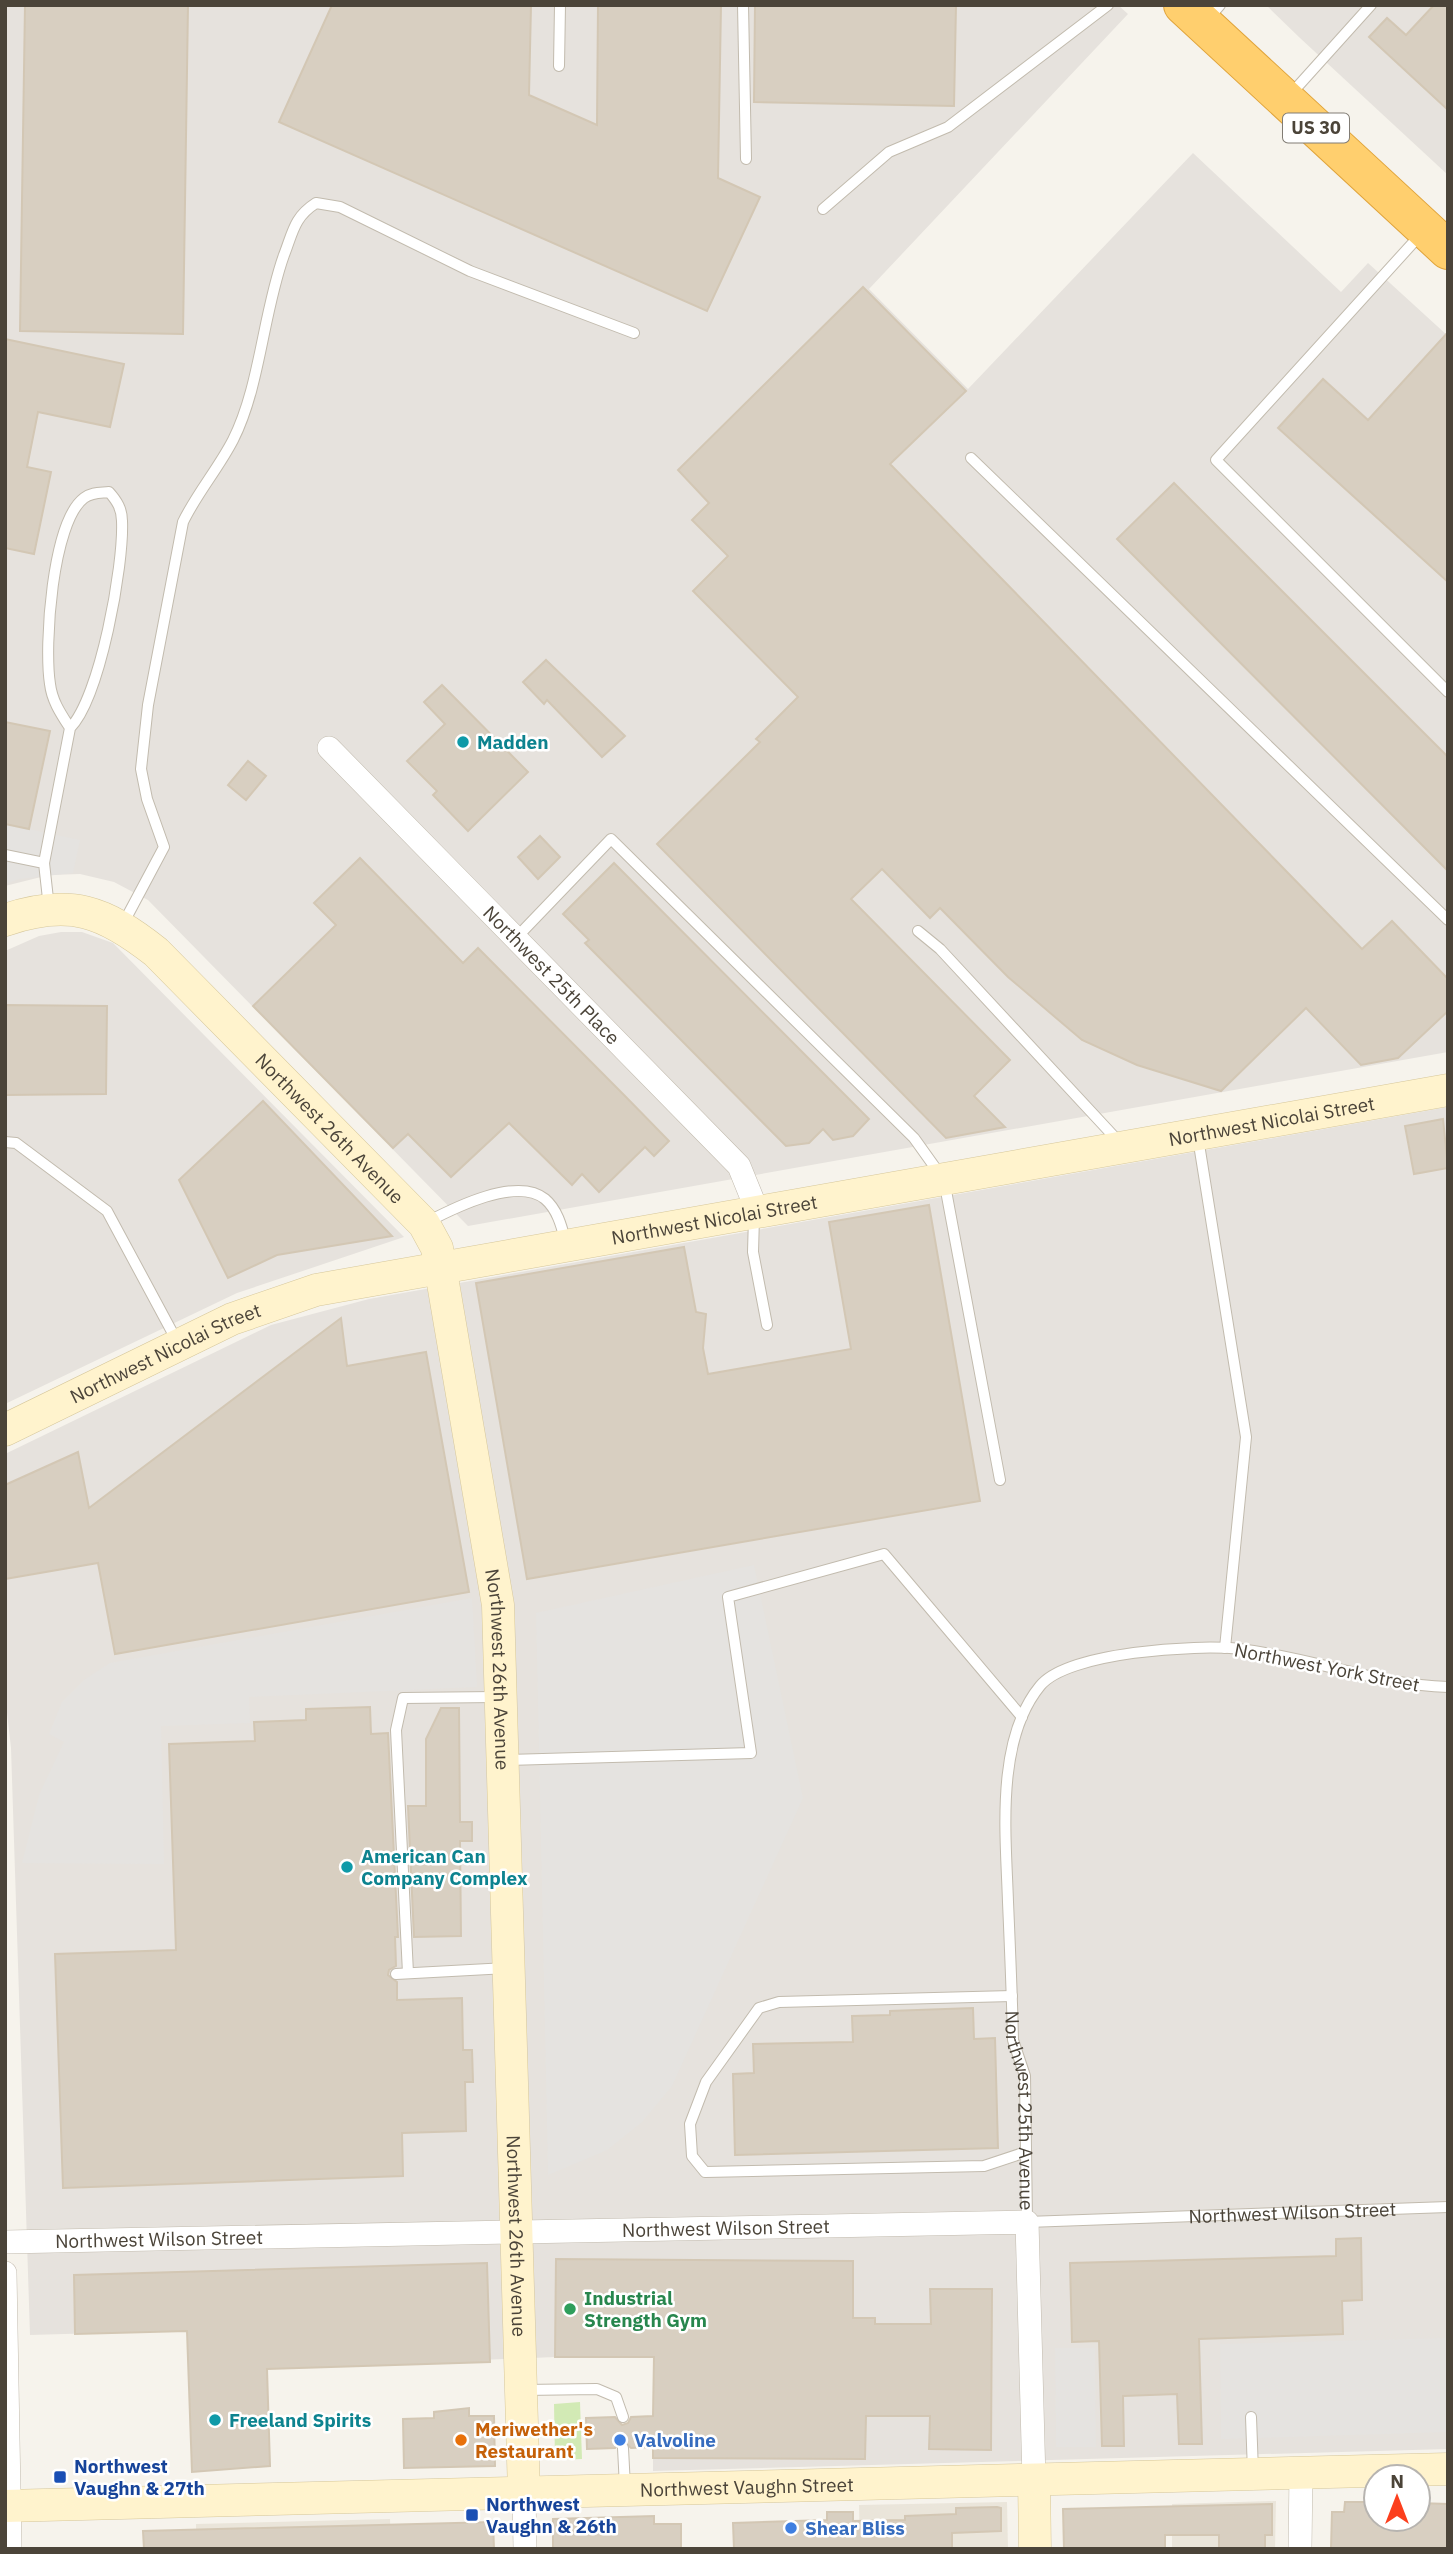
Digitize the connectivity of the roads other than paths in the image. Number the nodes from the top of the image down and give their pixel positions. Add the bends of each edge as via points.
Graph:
1 (560, 5) edge
2 (743, 5) edge
3 (1108, 5) edge
4 (1371, 5) edge
5 (1202, 12) edge
6 (559, 66) dead end
7 (1285, 100) junction
8 (746, 159) dead end
9 (823, 209) dead end
10 (1436, 240) edge
11 (634, 333) dead end
12 (971, 458) dead end
13 (1448, 692) edge
14 (70, 728) junction
15 (329, 748) dead end
16 (5, 855) edge
17 (44, 863) junction
18 (49, 908) junction
19 (5, 920) edge
20 (1448, 920) edge
21 (122, 926) junction
22 (918, 931) dead end
23 (516, 938) junction
24 (1448, 1090) edge
25 (1198, 1135) junction
26 (5, 1142) edge
27 (1124, 1148) junction
28 (944, 1180) junction
29 (756, 1214) junction
30 (424, 1224) junction
31 (567, 1246) junction
32 (440, 1268) junction
33 (767, 1325) dead end
34 (180, 1346) junction
35 (5, 1430) edge
36 (1000, 1480) dead end
37 (1225, 1648) junction
38 (1448, 1687) edge
39 (502, 1697) junction
40 (1022, 1717) junction
41 (504, 1760) junction
42 (509, 1968) junction
43 (1012, 1996) junction
44 (1026, 2152) junction
45 (1448, 2207) edge
46 (1027, 2222) junction
47 (517, 2234) junction
48 (5, 2242) edge
49 (5, 2273) edge
50 (6, 2307) edge
51 (521, 2390) junction
52 (623, 2417) dead end
53 (1251, 2417) dead end
54 (7, 2446) edge
55 (623, 2448) dead end
56 (1448, 2469) edge
57 (1301, 2472) junction
58 (1254, 2475) junction
59 (1034, 2480) junction
60 (625, 2490) junction
61 (524, 2493) junction
62 (7, 2506) edge
63 (10, 2549) edge
64 (525, 2549) edge
65 (1035, 2549) edge
66 (1300, 2549) edge

1 - 6 lane
2 - 8 lane
3 - 9 lane via 948,127 889,152
4 - 7 lane
5 - 7 highway, US 30
7 - 10 highway, US 30
10 - 13 lane via 1216,460
11 - 21 lane via 470,271 340,207 316,203 300,214 274,284 246,405 233,440 183,522 148,705 141,769 164,848
12 - 20 lane
14 - 14 lane via 56,706 47,653 57,561 62,537 82,499 110,492 118,502 122,521 111,604 93,687
14 - 17 lane
15 - 23 street, Northwest 25th Place
16 - 17 lane
17 - 18 lane
18 - 19 street
18 - 21 street, Northwest 26th Avenue via 95,913
21 - 30 street, Northwest 26th Avenue via 156,952
22 - 27 lane via 940,949
23 - 28 lane via 611,839 914,1138
23 - 29 street, Northwest 25th Place via 739,1166
24 - 25 street, Northwest Nicolai Street
25 - 27 street, Northwest Nicolai Street
25 - 37 lane via 1246,1437
26 - 34 lane via 16,1143 107,1211
27 - 28 street, Northwest Nicolai Street
28 - 29 street, Northwest Nicolai Street
28 - 36 lane
29 - 31 street, Northwest Nicolai Street
29 - 33 lane via 753,1252
30 - 31 lane via 468,1201 526,1190 546,1200 560,1220
30 - 32 street, Northwest 26th Avenue via 437,1248
31 - 32 street, Northwest Nicolai Street
32 - 34 street, Northwest Nicolai Street via 293,1297 232,1319
32 - 39 street, Northwest 26th Avenue via 494,1574
34 - 35 street, Northwest Nicolai Street
37 - 38 lane, Northwest York Street via 1298,1657 1413,1686
37 - 40 lane, Northwest York Street via 1149,1650 1055,1673 1040,1685
39 - 41 street, Northwest 26th Avenue
39 - 42 lane via 403,1698 396,1730 402,1973
40 - 41 lane via 884,1554 728,1597 751,1753
40 - 43 lane, Northwest 25th Avenue via 1005,1804
41 - 42 street, Northwest 26th Avenue
42 - 47 street, Northwest 26th Avenue
43 - 44 lane, Northwest 25th Avenue via 1013,2040 1025,2076
43 - 44 lane via 779,2003 759,2008 706,2082 690,2124 692,2155 705,2172 749,2173 984,2166
44 - 46 lane, Northwest 25th Avenue
45 - 46 lane, Northwest Wilson Street
46 - 47 street, Northwest Wilson Street
46 - 59 street, Northwest 25th Avenue
47 - 48 street, Northwest Wilson Street
47 - 51 street, Northwest 26th Avenue
49 - 50 street
50 - 54 street
51 - 52 lane via 604,2389 617,2397
51 - 61 street, Northwest 26th Avenue
53 - 58 lane
54 - 62 street
55 - 60 lane
56 - 57 street, Northwest Vaughn Street
57 - 58 street, Northwest Vaughn Street
57 - 66 street
58 - 59 street, Northwest Vaughn Street
59 - 60 street, Northwest Vaughn Street
59 - 65 street, Northwest 25th Avenue
60 - 61 street, Northwest Vaughn Street
61 - 62 street, Northwest Vaughn Street
61 - 64 street, Northwest 26th Avenue
62 - 63 street

